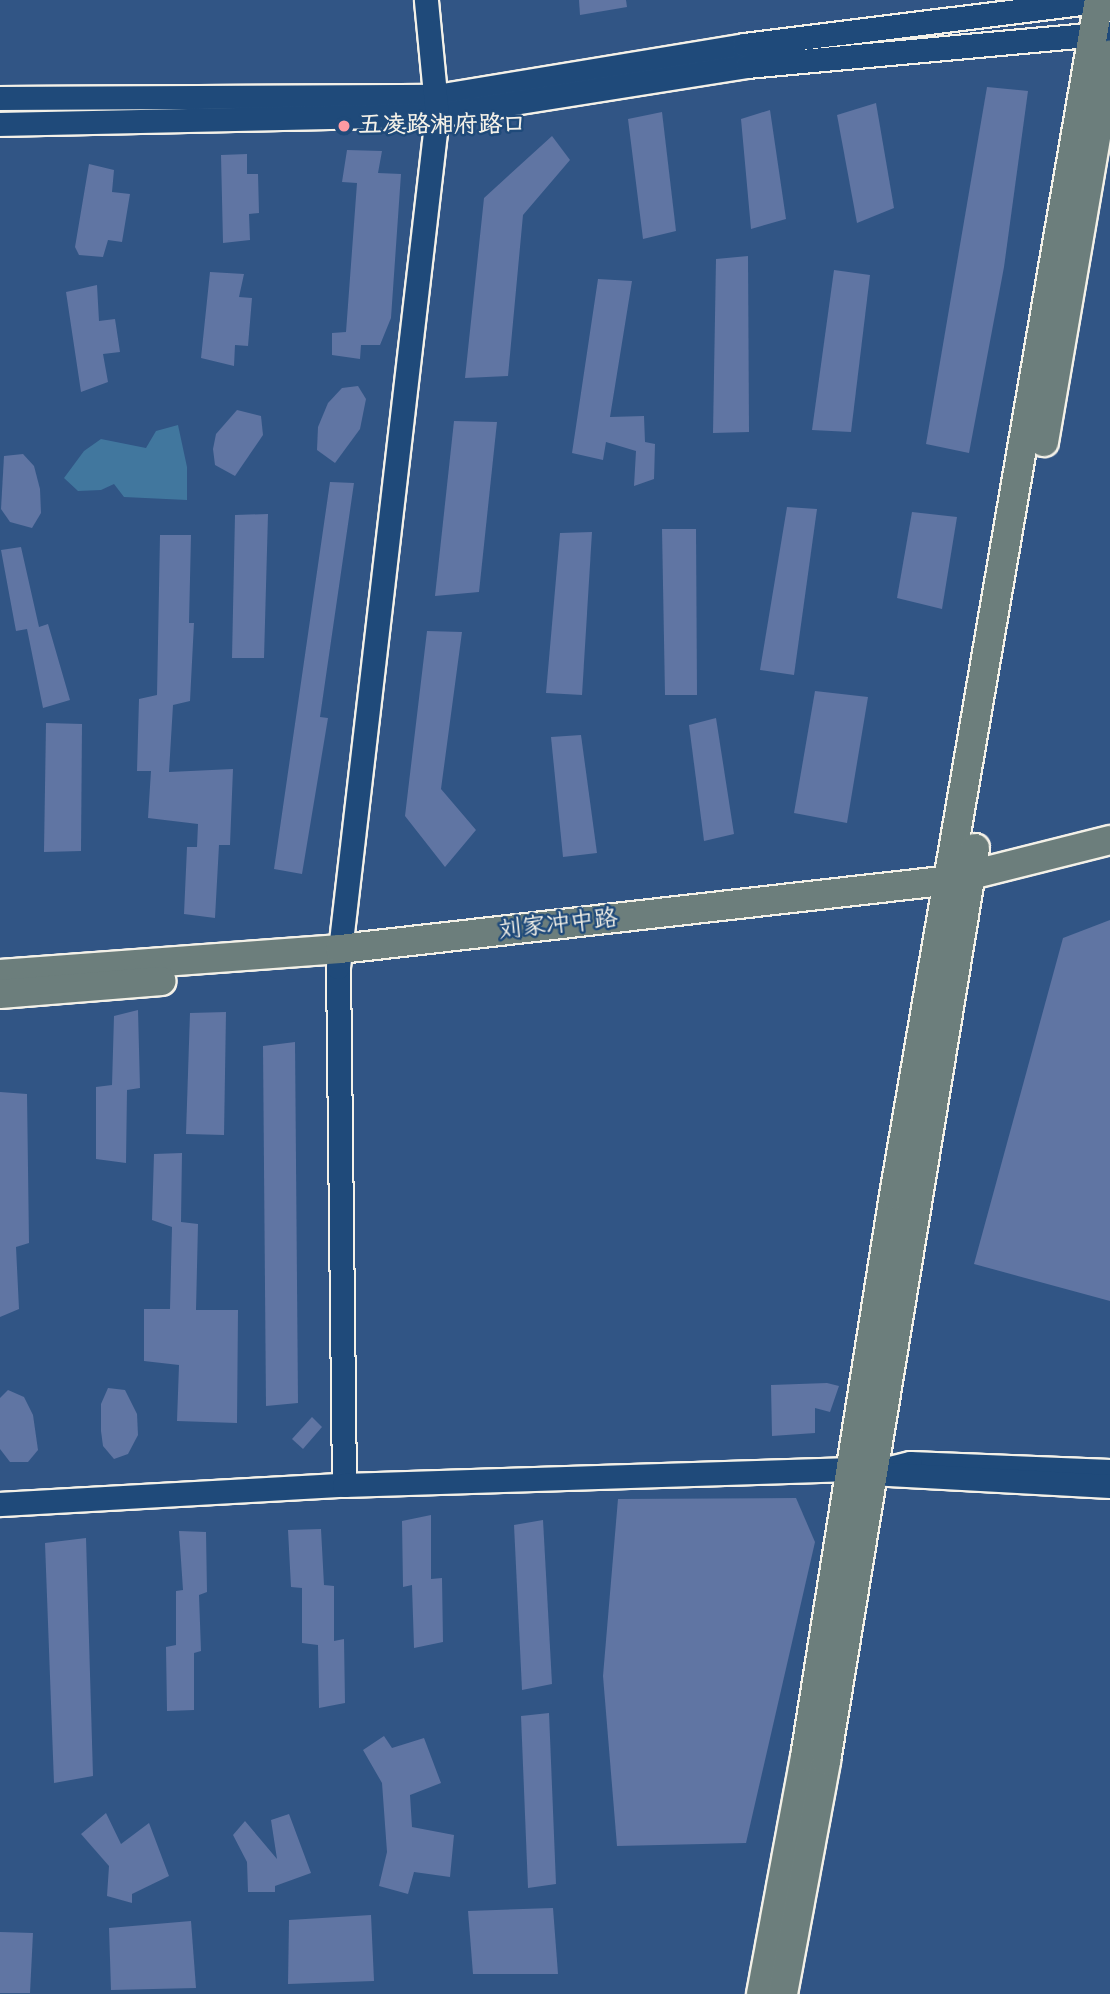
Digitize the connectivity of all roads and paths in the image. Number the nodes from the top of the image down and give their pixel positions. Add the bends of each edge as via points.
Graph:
1 (426, 0) edge
2 (1100, 0) edge
3 (1104, 41) edge
4 (0, 98) edge
5 (437, 105) junction
6 (0, 124) edge
7 (1110, 840) edge
8 (1110, 859) edge
9 (960, 887) junction
10 (339, 958) junction
11 (0, 974) edge
12 (0, 994) edge
13 (860, 1471) junction
14 (1110, 1471) edge
15 (344, 1485) junction
16 (1110, 1486) edge
17 (0, 1504) edge
18 (761, 1994) edge
19 (783, 1994) edge

1 - 5 street
2 - 3 main road
2 - 5 street via 744,45
3 - 5 street via 747,66
3 - 9 main road
4 - 5 street
5 - 6 street
5 - 10 street
7 - 9 main road, 刘家冲中路
8 - 9 main road, 刘家冲中路
9 - 10 main road, 刘家冲中路
9 - 13 main road
10 - 11 main road, 刘家冲中路
10 - 12 main road, 刘家冲中路
10 - 15 street
13 - 14 street via 910,1463
13 - 15 street
13 - 16 street
13 - 18 main road
13 - 19 main road via 826,1761
15 - 17 street

